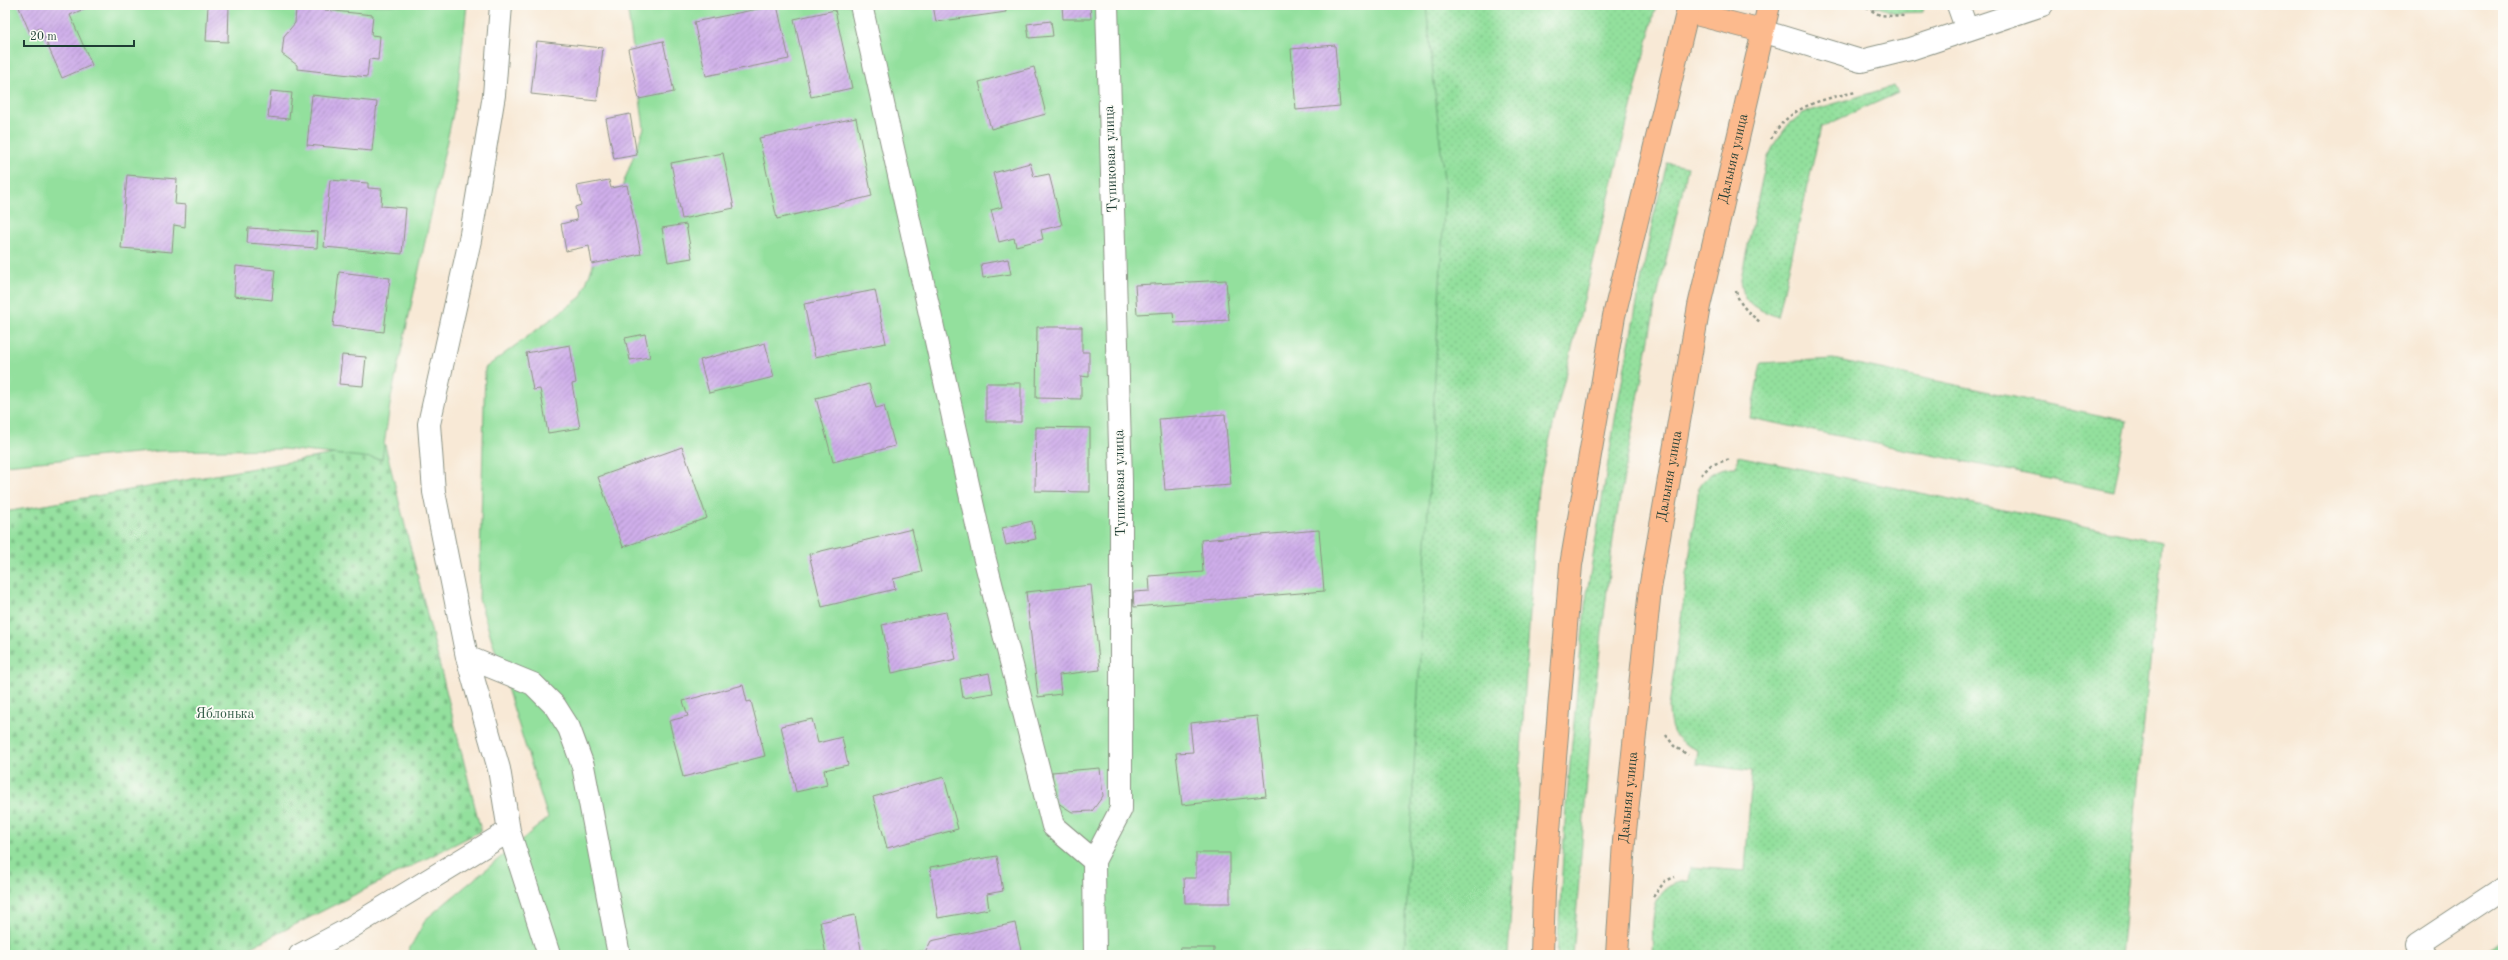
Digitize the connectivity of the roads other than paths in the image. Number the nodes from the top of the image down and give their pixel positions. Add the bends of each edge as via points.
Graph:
1 (501, 5) edge
2 (861, 5) edge
3 (1107, 5) edge
4 (1769, 5) edge
5 (1958, 5) edge
6 (2042, 5) edge
7 (1688, 9) edge
8 (1967, 30) junction
9 (1762, 31) junction
10 (467, 657) junction
11 (509, 831) junction
12 (1094, 861) junction
13 (2503, 888) edge
14 (300, 955) edge
15 (548, 955) edge
16 (619, 955) edge
17 (1095, 955) edge
18 (1542, 955) edge
19 (1617, 955) edge
20 (2424, 955) edge

1 - 10 street via 494,95 470,240 429,424 434,492
2 - 12 street via 984,556 1053,826
3 - 12 street, Тупиковая улица via 1121,480 1121,809
4 - 9 main road, Дальняя улица
5 - 8 street
6 - 8 street
7 - 9 main road
7 - 18 main road via 1614,316 1571,565 1544,891
8 - 9 street via 1910,49 1861,61
9 - 19 main road, Дальняя улица via 1699,306 1650,589 1624,841
10 - 11 street via 499,769
10 - 16 street via 533,684 555,706 569,728 583,766
11 - 14 street via 345,931
11 - 15 street
12 - 17 street, Тупиковая улица
13 - 20 street via 2417,945

